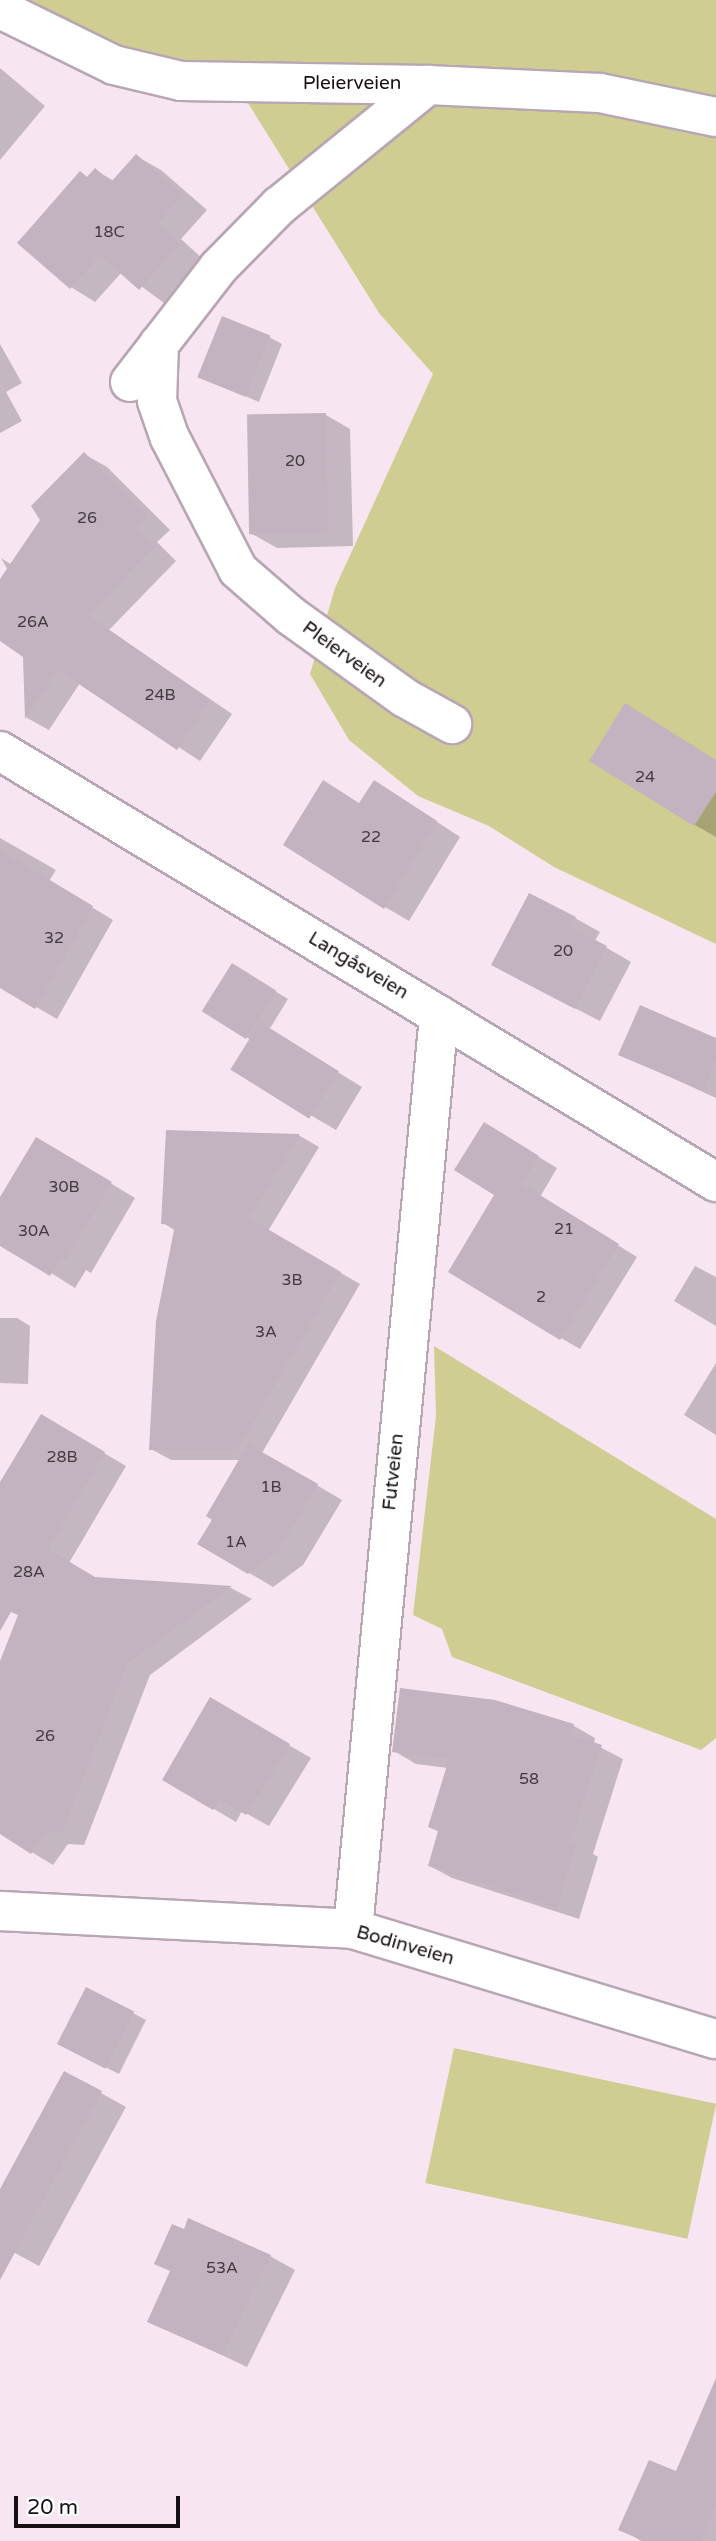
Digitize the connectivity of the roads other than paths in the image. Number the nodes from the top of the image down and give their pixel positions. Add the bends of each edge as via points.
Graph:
1 (0, 9) edge
2 (428, 85) junction
3 (716, 117) edge
4 (159, 344) junction
5 (130, 382) dead end
6 (452, 724) dead end
7 (0, 751) edge
8 (439, 1015) junction
9 (716, 1182) edge
10 (0, 1911) edge
11 (352, 1929) junction
12 (716, 2039) edge

1 - 2 street, Pleierveien via 114,65 181,81
2 - 3 street, Pleierveien via 600,93
2 - 4 street via 279,206 219,267
4 - 5 street
4 - 6 street, Pleierveien via 157,401 170,438 238,570 290,616 384,683
7 - 8 street, Langåsveien
8 - 9 street, Langåsveien
8 - 11 street, Futveien
10 - 11 street, Bodinveien
11 - 12 street, Bodinveien

